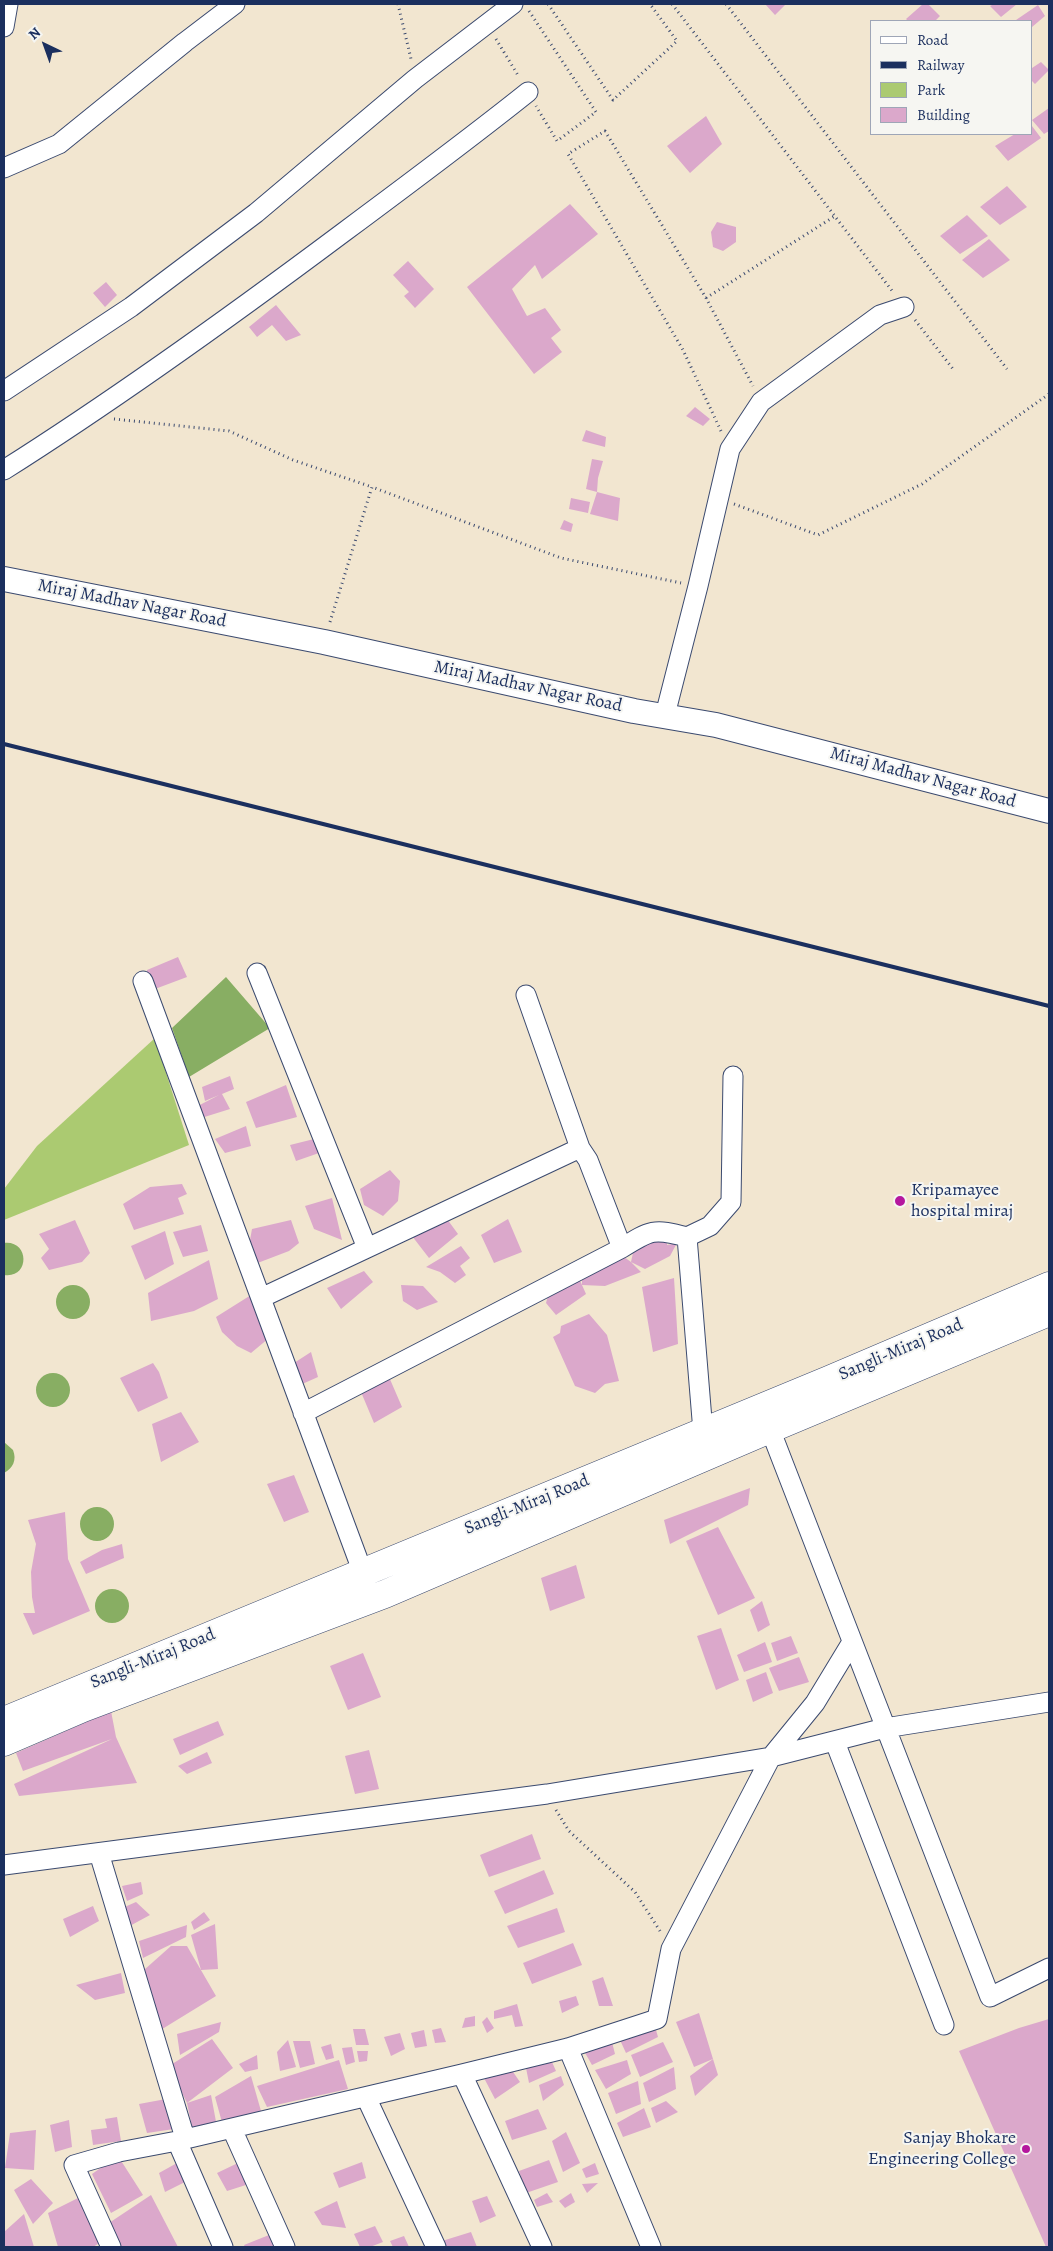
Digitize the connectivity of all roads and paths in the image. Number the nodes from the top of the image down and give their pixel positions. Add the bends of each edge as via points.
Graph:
1 (8, 4) edge
2 (235, 4) edge
3 (398, 4) edge
4 (514, 4) edge
5 (525, 4) edge
6 (548, 4) edge
7 (650, 4) edge
8 (672, 4) edge
9 (726, 4) edge
10 (487, 24) junction
11 (4, 27) edge
12 (416, 79) junction
13 (528, 92) junction
14 (4, 168) edge
15 (834, 216) junction
16 (706, 298) junction
17 (904, 307) junction
18 (1007, 369) dead end
19 (953, 370) dead end
20 (4, 391) edge
21 (1049, 394) edge
22 (761, 402) junction
23 (88, 417) junction
24 (730, 449) junction
25 (4, 470) edge
26 (372, 487) junction
27 (718, 498) junction
28 (4, 579) edge
29 (698, 586) junction
30 (324, 642) junction
31 (665, 715) junction
32 (1049, 811) edge
33 (257, 973) dead end
34 (142, 981) dead end
35 (526, 995) dead end
36 (733, 1076) dead end
37 (580, 1148) junction
38 (687, 1237) junction
39 (367, 1248) junction
40 (622, 1248) junction
41 (1049, 1286) edge
42 (261, 1298) junction
43 (1049, 1312) edge
44 (303, 1413) junction
45 (770, 1429) junction
46 (703, 1432) junction
47 (362, 1573) junction
48 (852, 1642) junction
49 (1049, 1702) edge
50 (4, 1720) edge
51 (885, 1728) junction
52 (4, 1742) edge
53 (835, 1742) junction
54 (771, 1757) junction
55 (547, 1794) junction
56 (99, 1853) junction
57 (4, 1865) edge
58 (670, 1949) junction
59 (1049, 1968) edge
60 (944, 2025) dead end
61 (568, 2048) junction
62 (462, 2074) junction
63 (366, 2097) junction
64 (232, 2129) junction
65 (181, 2140) junction
66 (112, 2247) edge
67 (223, 2247) edge
68 (285, 2247) edge
69 (436, 2247) edge
70 (542, 2247) edge
71 (652, 2247) edge

1 - 11 street
2 - 14 street via 59,144
3 - 12 path
4 - 10 street
5 - 13 path via 596,112 557,141
6 - 7 path via 613,100 677,41
8 - 15 path
9 - 18 path
10 - 12 street
10 - 13 path
12 - 20 street via 256,213 131,307
13 - 23 street via 289,273
15 - 16 path
15 - 17 path
16 - 22 path
16 - 24 path via 605,130 568,154 683,350
17 - 19 path
17 - 22 street via 880,315
21 - 27 path via 922,484 818,536
22 - 24 street
23 - 25 street
23 - 26 path via 228,431 293,460
24 - 27 street
26 - 29 path via 561,558
26 - 30 path
27 - 29 street
28 - 30 street, Miraj Madhav Nagar Road
29 - 31 street
30 - 31 street, Miraj Madhav Nagar Road via 634,711
31 - 32 street, Miraj Madhav Nagar Road via 716,725
33 - 39 street
34 - 42 street
35 - 37 street
36 - 38 street via 731,1202 710,1226
37 - 39 street
37 - 40 street via 588,1160
38 - 40 street via 648,1232
38 - 46 street
39 - 42 street
40 - 44 street
41 - 46 highway, Sangli-Miraj Road
42 - 44 street
43 - 45 highway, Sangli-Miraj Road
44 - 47 street
45 - 48 street
45 - 52 highway, Sangli-Miraj Road via 385,1594 84,1708
46 - 47 highway, Sangli-Miraj Road
47 - 50 highway, Sangli-Miraj Road
48 - 51 street
48 - 54 street via 816,1703
49 - 51 street
51 - 53 street
51 - 59 street via 990,1997
53 - 54 street
53 - 60 street
54 - 55 street
54 - 58 street
55 - 56 street
55 - 58 path via 569,1831 635,1892
56 - 57 street
56 - 65 street
58 - 61 street via 656,2019
61 - 62 street
61 - 71 street
62 - 63 street
62 - 70 street
63 - 64 street
63 - 69 street
64 - 65 street
64 - 68 street
65 - 66 street via 74,2165
65 - 67 street

